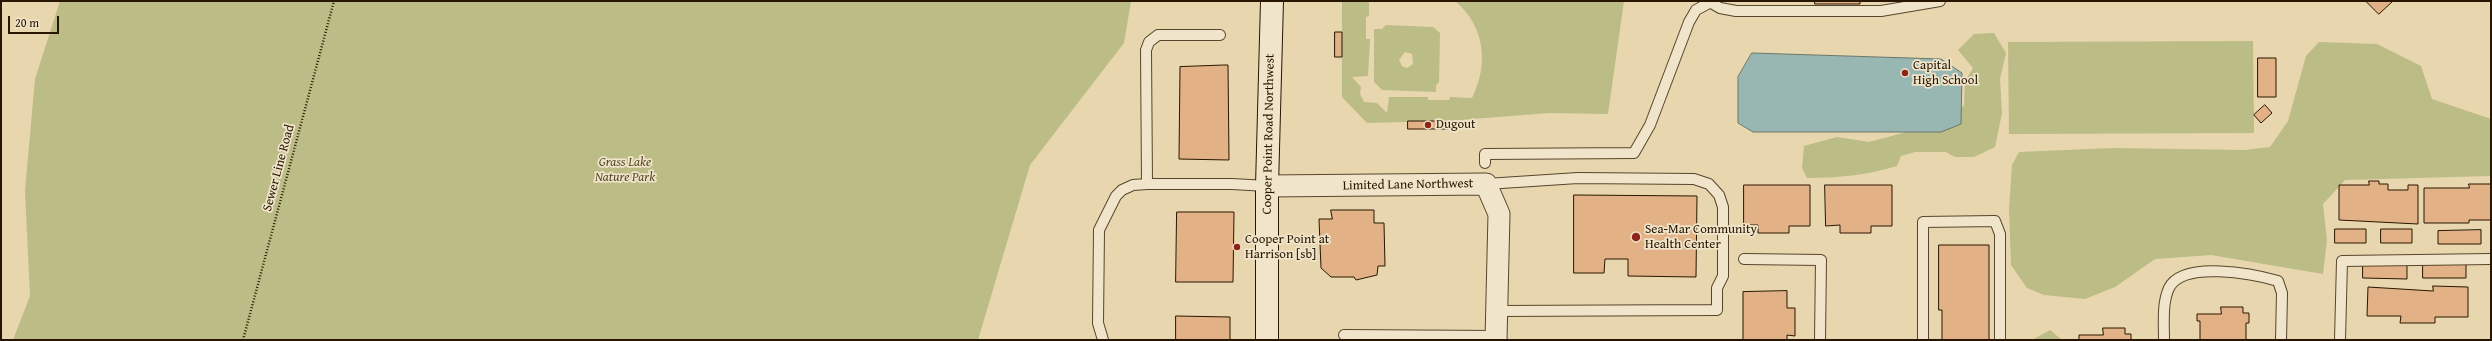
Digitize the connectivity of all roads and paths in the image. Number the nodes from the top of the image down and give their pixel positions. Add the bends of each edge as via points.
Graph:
1 (334, 1) edge
2 (1272, 1) edge
3 (1940, 1) edge
4 (1709, 2) edge
5 (1220, 35) dead end
6 (1486, 173) junction
7 (1147, 184) junction
8 (1268, 186) junction
9 (1744, 259) dead end
10 (2491, 259) edge
11 (1497, 311) junction
12 (1344, 335) dead end
13 (1496, 338) edge
14 (243, 340) edge
15 (1103, 340) edge
16 (1267, 340) edge
17 (1820, 340) edge
18 (1923, 340) edge
19 (2000, 340) edge
20 (2164, 340) edge
21 (2281, 340) edge
22 (2340, 340) edge

1 - 14 path, Sewer Line Road
2 - 8 main road, Cooper Point Road Northwest
3 - 4 lane via 1881,11 1736,11
4 - 6 lane via 1696,10 1688,22 1650,124 1634,153 1485,154
5 - 7 lane via 1158,35 1149,42 1146,50
6 - 8 street, Limited Lane Northwest
6 - 11 street, Limited Lane Northwest via 1499,214
6 - 11 lane via 1578,178 1694,179 1709,184 1719,195 1723,207 1723,276 1717,288 1717,310
7 - 8 lane
7 - 15 lane via 1134,185 1122,190 1116,196 1099,230 1098,322
8 - 16 main road, Cooper Point Road Northwest
9 - 17 lane via 1821,260
10 - 22 lane via 2342,261
11 - 13 street, Limited Lane Northwest
12 - 13 lane
18 - 19 lane via 1923,222 1994,221 2000,234
20 - 21 lane via 2165,299 2170,286 2185,276 2205,271 2253,274 2278,281 2282,293

